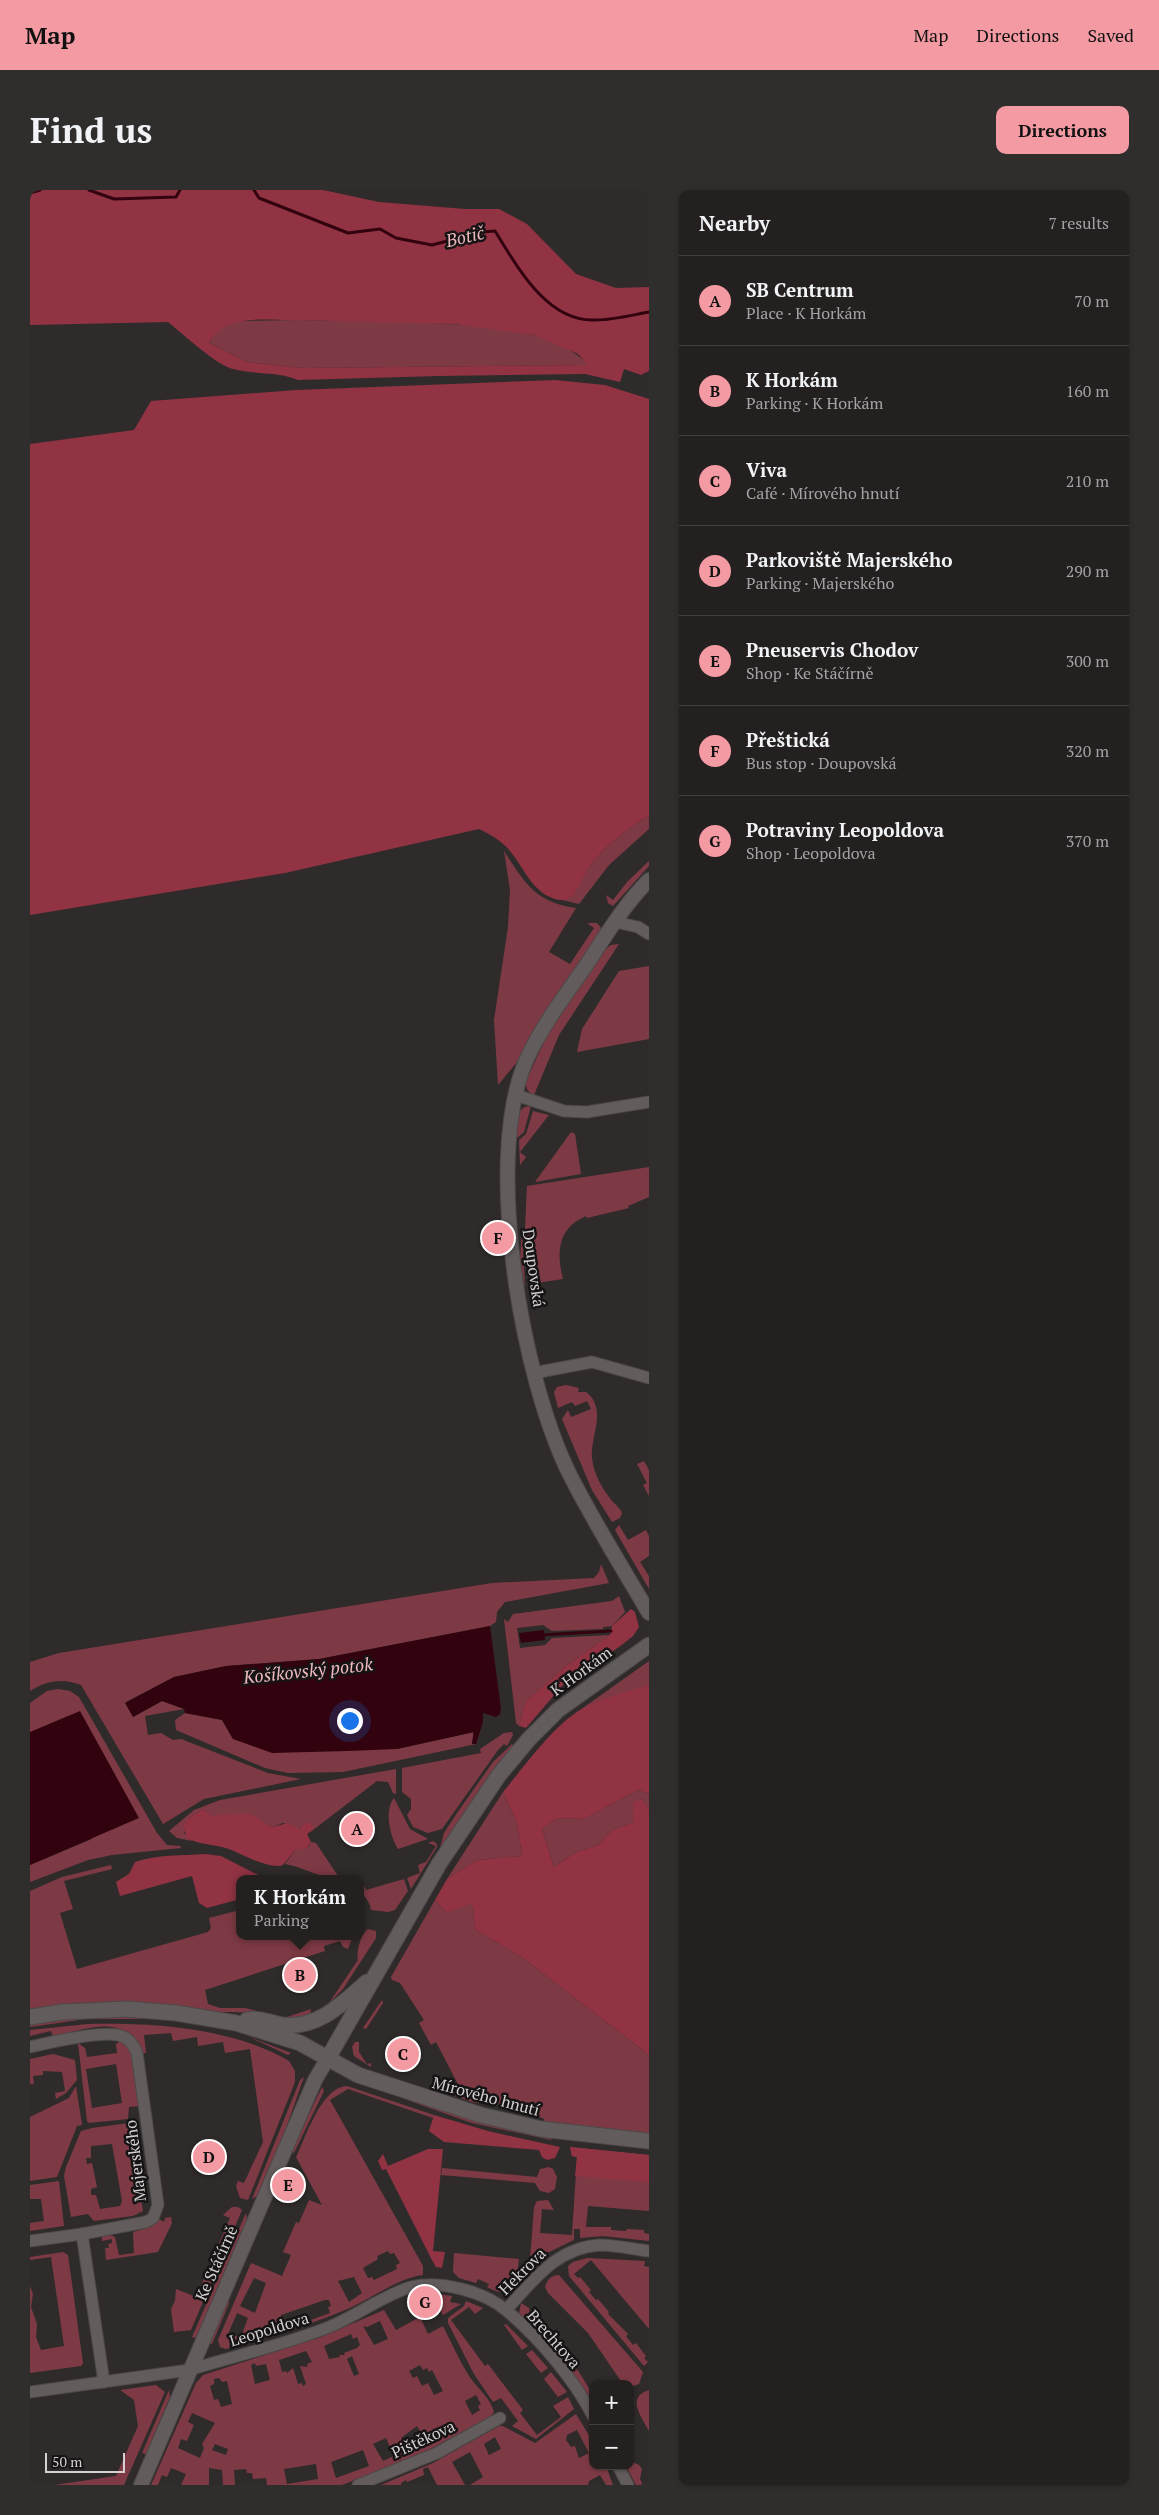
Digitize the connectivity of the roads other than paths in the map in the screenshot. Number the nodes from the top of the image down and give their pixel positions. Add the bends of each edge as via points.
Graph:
1 (649, 880) edge
2 (615, 922) junction
3 (649, 934) edge
4 (516, 1095) junction
5 (649, 1102) edge
6 (534, 1372) junction
7 (649, 1378) edge
8 (649, 1613) edge
9 (649, 1645) edge
10 (376, 1974) junction
11 (30, 2017) edge
12 (236, 2023) junction
13 (30, 2047) edge
14 (328, 2058) junction
15 (649, 2141) edge
16 (82, 2234) junction
17 (30, 2241) edge
18 (649, 2251) edge
19 (506, 2310) junction
20 (189, 2370) junction
21 (104, 2382) junction
22 (30, 2392) edge
23 (589, 2409) edge
24 (500, 2418) dead end
25 (620, 2470) edge
26 (140, 2485) edge
27 (358, 2485) edge
28 (628, 2485) edge

1 - 2 street, Doupovská
2 - 3 street
2 - 4 street, Doupovská via 539,1035 524,1064
4 - 5 street via 564,1111 587,1112
4 - 6 street, Doupovská via 510,1118 508,1151 511,1252
6 - 7 street via 592,1362
6 - 8 street, Doupovská via 569,1472
9 - 10 main road, K Horkám via 558,1710 512,1758 439,1864
10 - 12 main road via 319,2020 292,2025 251,2019
10 - 14 main road, K Horkám
11 - 12 main road, Mírového hnutí via 127,2009
12 - 14 main road, Mírového hnutí via 300,2044
13 - 16 street, Majerského via 110,2035 125,2038 137,2053 158,2205 153,2218 138,2225
14 - 15 main road, Mírového hnutí via 388,2086 512,2123 561,2132
14 - 20 street, Ke Stáčírně via 315,2080
16 - 17 street, Majerského
16 - 21 street
18 - 19 street, Hekrova via 600,2245 562,2255 547,2266
19 - 20 street, Leopoldova via 466,2290 436,2284 410,2287 330,2327
19 - 23 street, Brechtova via 553,2358
20 - 21 street, Leopoldova
20 - 26 street, Ke Stáčírně
21 - 22 street, Leopoldova
24 - 27 street, Pištěkova via 437,2453
25 - 28 street

